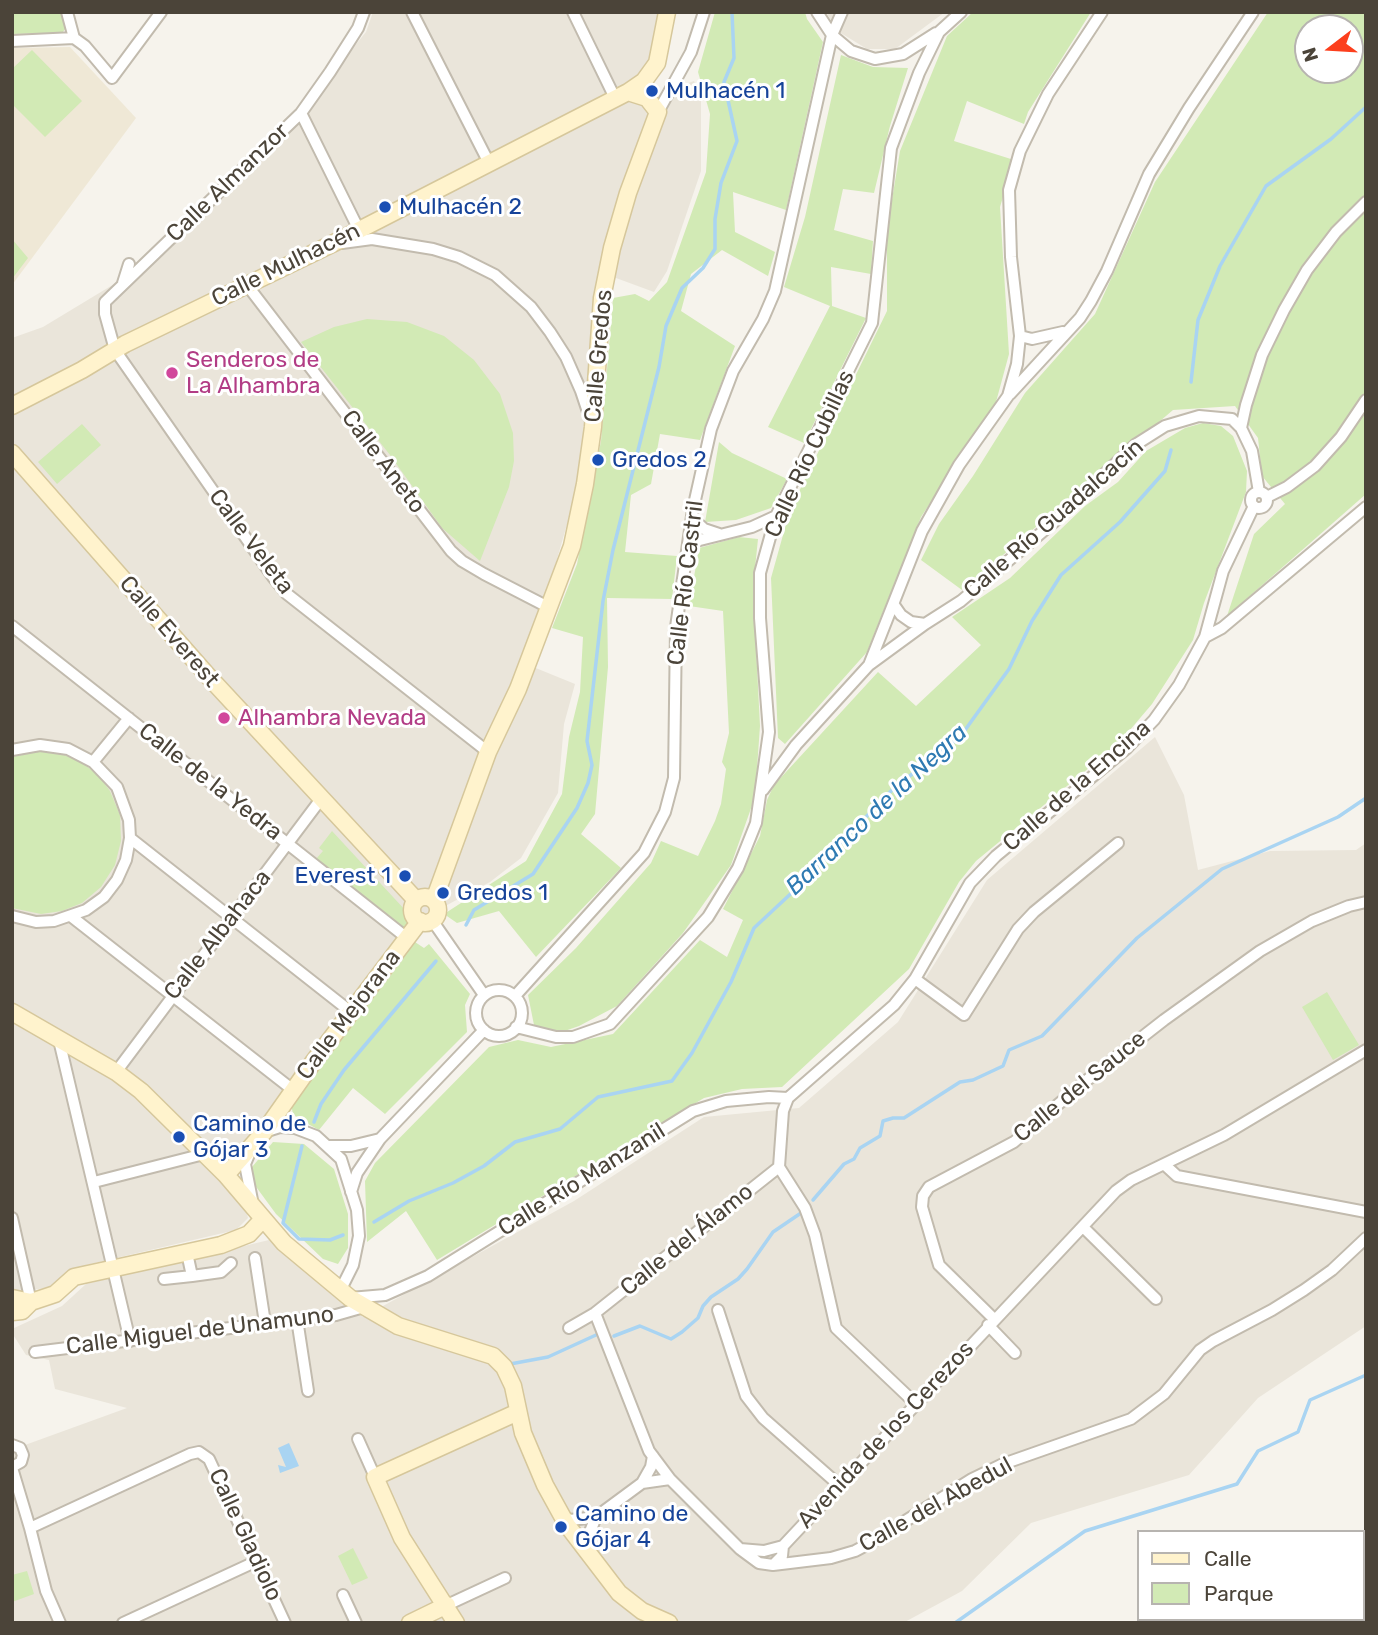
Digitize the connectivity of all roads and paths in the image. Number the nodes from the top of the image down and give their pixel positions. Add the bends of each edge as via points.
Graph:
1 (67, 12) edge
2 (161, 12) edge
3 (364, 12) edge
4 (412, 12) edge
5 (573, 12) edge
6 (667, 12) edge
7 (704, 12) edge
8 (817, 12) edge
9 (842, 12) edge
10 (961, 12) edge
11 (1102, 12) edge
12 (1253, 12) edge
13 (939, 32) junction
14 (832, 35) junction
15 (74, 38) junction
16 (12, 41) edge
17 (903, 54) junction
18 (919, 73) junction
19 (622, 95) junction
20 (658, 112) junction
21 (301, 113) junction
22 (488, 163) junction
23 (1366, 202) edge
24 (359, 230) junction
25 (332, 244) junction
26 (129, 264) dead end
27 (122, 285) junction
28 (247, 285) junction
29 (1066, 332) junction
30 (1020, 335) junction
31 (115, 350) junction
32 (1008, 396) junction
33 (1366, 400) edge
34 (1245, 405) junction
35 (12, 406) edge
36 (1231, 419) junction
37 (593, 427) junction
38 (1241, 428) junction
39 (12, 453) edge
40 (1263, 495) junction
41 (1366, 507) edge
42 (776, 516) junction
43 (692, 518) junction
44 (752, 527) junction
45 (719, 534) junction
46 (769, 542) junction
47 (688, 543) junction
48 (894, 605) junction
49 (548, 607) junction
50 (925, 624) junction
51 (12, 626) edge
52 (1205, 637) junction
53 (869, 665) junction
54 (129, 718) junction
55 (12, 750) edge
56 (488, 752) junction
57 (93, 762) junction
58 (762, 792) junction
59 (321, 799) junction
60 (130, 838) junction
61 (1118, 843) dead end
62 (288, 844) junction
63 (416, 900) junction
64 (433, 900) junction
65 (1366, 902) edge
66 (12, 916) edge
67 (72, 917) junction
68 (232, 919) junction
69 (426, 920) junction
70 (407, 938) junction
71 (915, 979) junction
72 (173, 994) junction
73 (484, 995) junction
74 (515, 996) junction
75 (12, 1012) edge
76 (351, 1012) junction
77 (516, 1027) junction
78 (484, 1030) junction
79 (59, 1040) junction
80 (1366, 1050) edge
81 (116, 1072) junction
82 (290, 1096) junction
83 (788, 1098) junction
84 (295, 1128) junction
85 (259, 1138) junction
86 (380, 1139) junction
87 (328, 1146) junction
88 (204, 1154) junction
89 (1165, 1165) junction
90 (779, 1167) junction
91 (226, 1175) junction
92 (94, 1182) junction
93 (351, 1192) junction
94 (253, 1205) junction
95 (1366, 1212) edge
96 (12, 1218) edge
97 (263, 1219) junction
98 (1083, 1227) junction
99 (1366, 1238) edge
100 (187, 1253) junction
101 (255, 1258) dead end
102 (231, 1263) dead end
103 (113, 1269) junction
104 (191, 1276) junction
105 (164, 1279) dead end
106 (385, 1295) junction
107 (12, 1298) edge
108 (1156, 1299) dead end
109 (31, 1302) junction
110 (358, 1303) junction
111 (718, 1310) dead end
112 (12, 1312) edge
113 (596, 1313) junction
114 (297, 1319) junction
115 (991, 1322) junction
116 (265, 1323) junction
117 (569, 1328) dead end
118 (130, 1341) junction
119 (35, 1352) dead end
120 (1015, 1353) dead end
121 (308, 1391) dead end
122 (915, 1403) junction
123 (518, 1412) junction
124 (358, 1439) dead end
125 (12, 1445) edge
126 (653, 1456) junction
127 (12, 1468) edge
128 (375, 1477) junction
129 (670, 1479) junction
130 (642, 1483) junction
131 (839, 1485) junction
132 (562, 1516) junction
133 (596, 1517) junction
134 (30, 1528) junction
135 (783, 1546) junction
136 (740, 1549) junction
137 (585, 1550) junction
138 (257, 1562) junction
139 (773, 1565) junction
140 (505, 1578) dead end
141 (342, 1595) dead end
142 (447, 1605) junction
143 (60, 1623) edge
144 (123, 1623) edge
145 (285, 1623) edge
146 (356, 1623) edge
147 (410, 1623) edge
148 (456, 1623) edge
149 (669, 1623) edge

1 - 15 street
2 - 15 street via 112,78
3 - 21 street, Calle Almanzor
4 - 22 street
5 - 19 street
6 - 19 street, Calle Mulhacén via 657,63 644,81
7 - 20 street, Calle Gredos via 691,52
8 - 14 street
9 - 14 street, Calle Río Castril
10 - 13 street, Calle Río Cubillas
11 - 30 street via 1048,94 1020,152 1009,190
12 - 29 street via 1149,174 1107,271 1080,318
13 - 17 street
13 - 18 street, Calle Río Cubillas
14 - 17 street via 851,51 875,59
14 - 43 street, Calle Río Castril via 775,291 733,371 710,429
15 - 16 street
17 - 18 street via 913,59
18 - 42 street, Calle Río Cubillas via 891,148 872,323
19 - 20 street via 648,98
19 - 22 street, Calle Mulhacén
20 - 37 street, Calle Gredos via 612,248 602,298
21 - 24 street
21 - 27 street, Calle Almanzor
22 - 24 street, Calle Mulhacén
23 - 34 street via 1307,270 1262,355
24 - 25 street, Calle Mulhacén
25 - 28 street, Calle Mulhacén
25 - 37 street via 372,239 433,248 495,275 531,307 550,332 566,357
26 - 27 street
27 - 31 street, Calle Almanzor via 105,302
28 - 31 street, Calle Mulhacén
28 - 49 street, Calle Aneto via 451,551
29 - 30 street via 1032,339
29 - 32 street
30 - 32 street
31 - 35 street, Calle Mulhacén
31 - 56 street, Calle Veleta via 286,594
32 - 48 street via 959,465 922,531
33 - 40 street via 1315,466 1287,487
34 - 36 street
34 - 38 street
36 - 38 street
36 - 50 street, Calle Río Guadalcacín via 1199,416 1166,426 1135,445 1034,539 961,601
37 - 49 street, Calle Gredos via 572,546
38 - 40 street
39 - 59 street, Calle Everest
40 - 52 street, Calle de la Encina via 1265,506 1254,506 1223,571
41 - 52 street via 1222,628
42 - 44 street
42 - 46 street, Calle Río Cubillas
43 - 45 street via 704,530
43 - 47 street, Calle Río Castril
44 - 45 street
44 - 46 street via 763,532
45 - 47 street
46 - 58 street, Calle Río Cubillas via 760,573 769,732
47 - 74 street, Calle Río Castril via 676,627 674,778 665,812 644,853
48 - 50 street via 912,622
48 - 53 street
49 - 56 street, Calle Gredos via 518,690
50 - 53 street, Calle Río Guadalcacín
51 - 54 street, Calle de la Yedra
52 - 71 street, Calle de la Encina via 1154,720 970,883
53 - 58 street, Calle Río Guadalcacín via 796,745
54 - 57 street
54 - 62 street, Calle de la Yedra
55 - 57 street via 40,745 68,749
56 - 64 street, Calle Gredos
57 - 60 street via 117,787 130,820
58 - 77 street, Calle Río Cubillas via 757,823 738,869 708,917 610,1024 573,1037
59 - 62 street, Calle Albahaca
59 - 63 street, Calle Everest
60 - 67 street via 127,860 117,880 104,897
60 - 68 street
61 - 71 street via 1018,929 964,1015
62 - 68 street, Calle Albahaca
62 - 70 street, Calle de la Yedra
63 - 64 street
63 - 69 street via 412,911
64 - 69 street via 437,908
65 - 115 street, Calle del Sauce via 1312,921 1260,951 1133,1044 1014,1142 929,1187 922,1207 939,1265
66 - 67 street via 36,922
67 - 72 street
68 - 72 street, Calle Albahaca
68 - 76 street
69 - 70 street, Calle Mejorana
69 - 73 street
70 - 76 street, Calle Mejorana
71 - 83 street, Calle de la Encina via 894,1005
72 - 81 street, Calle Albahaca
72 - 82 street
73 - 74 street via 503,990
73 - 78 street via 476,1009
74 - 77 street via 522,1008
75 - 79 street
76 - 82 street, Calle Mejorana
77 - 78 street via 497,1035
78 - 86 street
79 - 81 street
79 - 92 street
80 - 89 street, Avenida de los Cerezos
81 - 88 street
82 - 84 street via 289,1119
82 - 85 street, Calle Mejorana
83 - 90 street
83 - 106 street, Calle Río Manzanil via 726,1101 693,1111 428,1276
84 - 85 street via 280,1127
84 - 87 street
85 - 91 street, Calle Mejorana
85 - 94 street, Calle Mejorana via 245,1164
86 - 87 street
86 - 93 street via 357,1173
87 - 93 street via 341,1159
88 - 91 street
88 - 92 street
89 - 95 street via 1177,1176
89 - 98 street, Avenida de los Cerezos via 1116,1191
90 - 113 street, Calle del Álamo
90 - 122 street via 805,1208 815,1235 836,1328
91 - 94 street
92 - 103 street
93 - 110 street via 359,1236 353,1265
94 - 97 street
96 - 109 street
97 - 100 street via 249,1234
97 - 110 street via 284,1243
98 - 108 street
98 - 115 street, Avenida de los Cerezos
99 - 139 street, Calle del Abedul via 1304,1290 1200,1350 1164,1394 1131,1419 1003,1464 855,1550 831,1558
100 - 103 street
100 - 104 street
101 - 116 street
102 - 104 street via 222,1272
103 - 109 street via 74,1277 54,1294
103 - 118 street
104 - 105 street
106 - 110 street, Calle Río Manzanil
106 - 110 street
107 - 109 street
109 - 112 street via 22,1311
110 - 114 street, Calle Miguel de Unamuno via 336,1315
110 - 123 street via 411,1330 494,1356 513,1387
111 - 131 street via 746,1396 763,1418
113 - 117 street, Calle del Álamo
113 - 126 street
114 - 116 street, Calle Miguel de Unamuno
114 - 121 street
115 - 120 street, Avenida de los Cerezos
115 - 122 street, Avenida de los Cerezos
116 - 118 street, Calle Miguel de Unamuno
118 - 119 street, Calle Miguel de Unamuno
122 - 131 street, Avenida de los Cerezos
123 - 128 street
123 - 132 street via 523,1433
124 - 128 street
125 - 127 street via 23,1455
126 - 129 street
126 - 130 street
127 - 134 street
128 - 142 street via 402,1538
129 - 130 street
129 - 136 street
130 - 133 street
131 - 135 street, Avenida de los Cerezos
132 - 133 street via 570,1520
132 - 137 street
133 - 137 street
134 - 138 street, Calle Gladiolo via 199,1452 209,1459
134 - 143 street via 46,1591
135 - 136 street, Avenida de los Cerezos via 764,1551
135 - 139 street, Avenida de los Cerezos via 782,1556
136 - 139 street via 759,1563
137 - 149 street via 619,1593 642,1611
138 - 144 street
138 - 145 street, Calle Gladiolo
140 - 142 street
141 - 146 street
142 - 147 street
142 - 148 street

